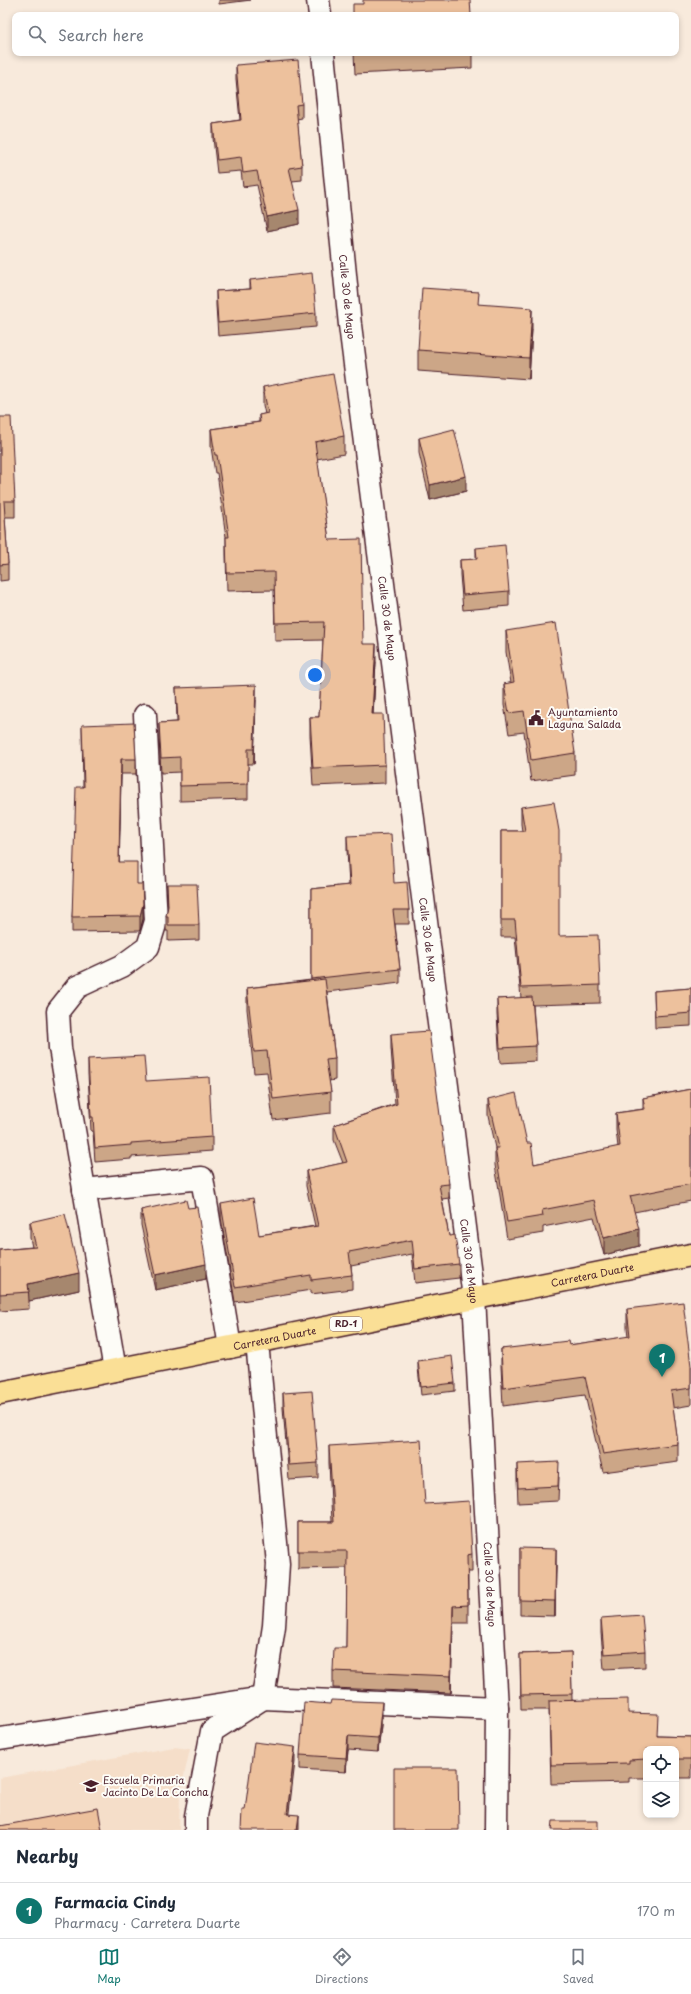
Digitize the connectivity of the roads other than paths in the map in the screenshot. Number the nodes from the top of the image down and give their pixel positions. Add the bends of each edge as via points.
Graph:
1 (318, 0) edge
2 (320, 12) edge
3 (323, 56) edge
4 (145, 715) dead end
5 (84, 1190) junction
6 (691, 1255) edge
7 (474, 1298) junction
8 (257, 1342) junction
9 (230, 1347) junction
10 (114, 1370) junction
11 (0, 1393) edge
12 (262, 1698) junction
13 (497, 1708) junction
14 (0, 1740) edge
15 (196, 1830) edge
16 (496, 1830) edge

1 - 2 street
3 - 7 street, Calle 30 de Mayo via 350,325
4 - 5 street via 156,921 148,947 122,966 77,987 58,1011 60,1048
5 - 9 street via 202,1178
5 - 10 street
6 - 7 main road, Carretera Duarte / RD-1
7 - 8 main road, Carretera Duarte / RD-1
7 - 13 street, Calle 30 de Mayo
8 - 9 main road, Carretera Duarte / RD-1
8 - 12 street via 278,1564 274,1626
9 - 10 main road, Carretera Duarte / RD-1
10 - 11 main road, Carretera Duarte / RD-1
12 - 13 street
12 - 14 street
12 - 15 street via 212,1731 196,1816
13 - 16 street, Calle 30 de Mayo

